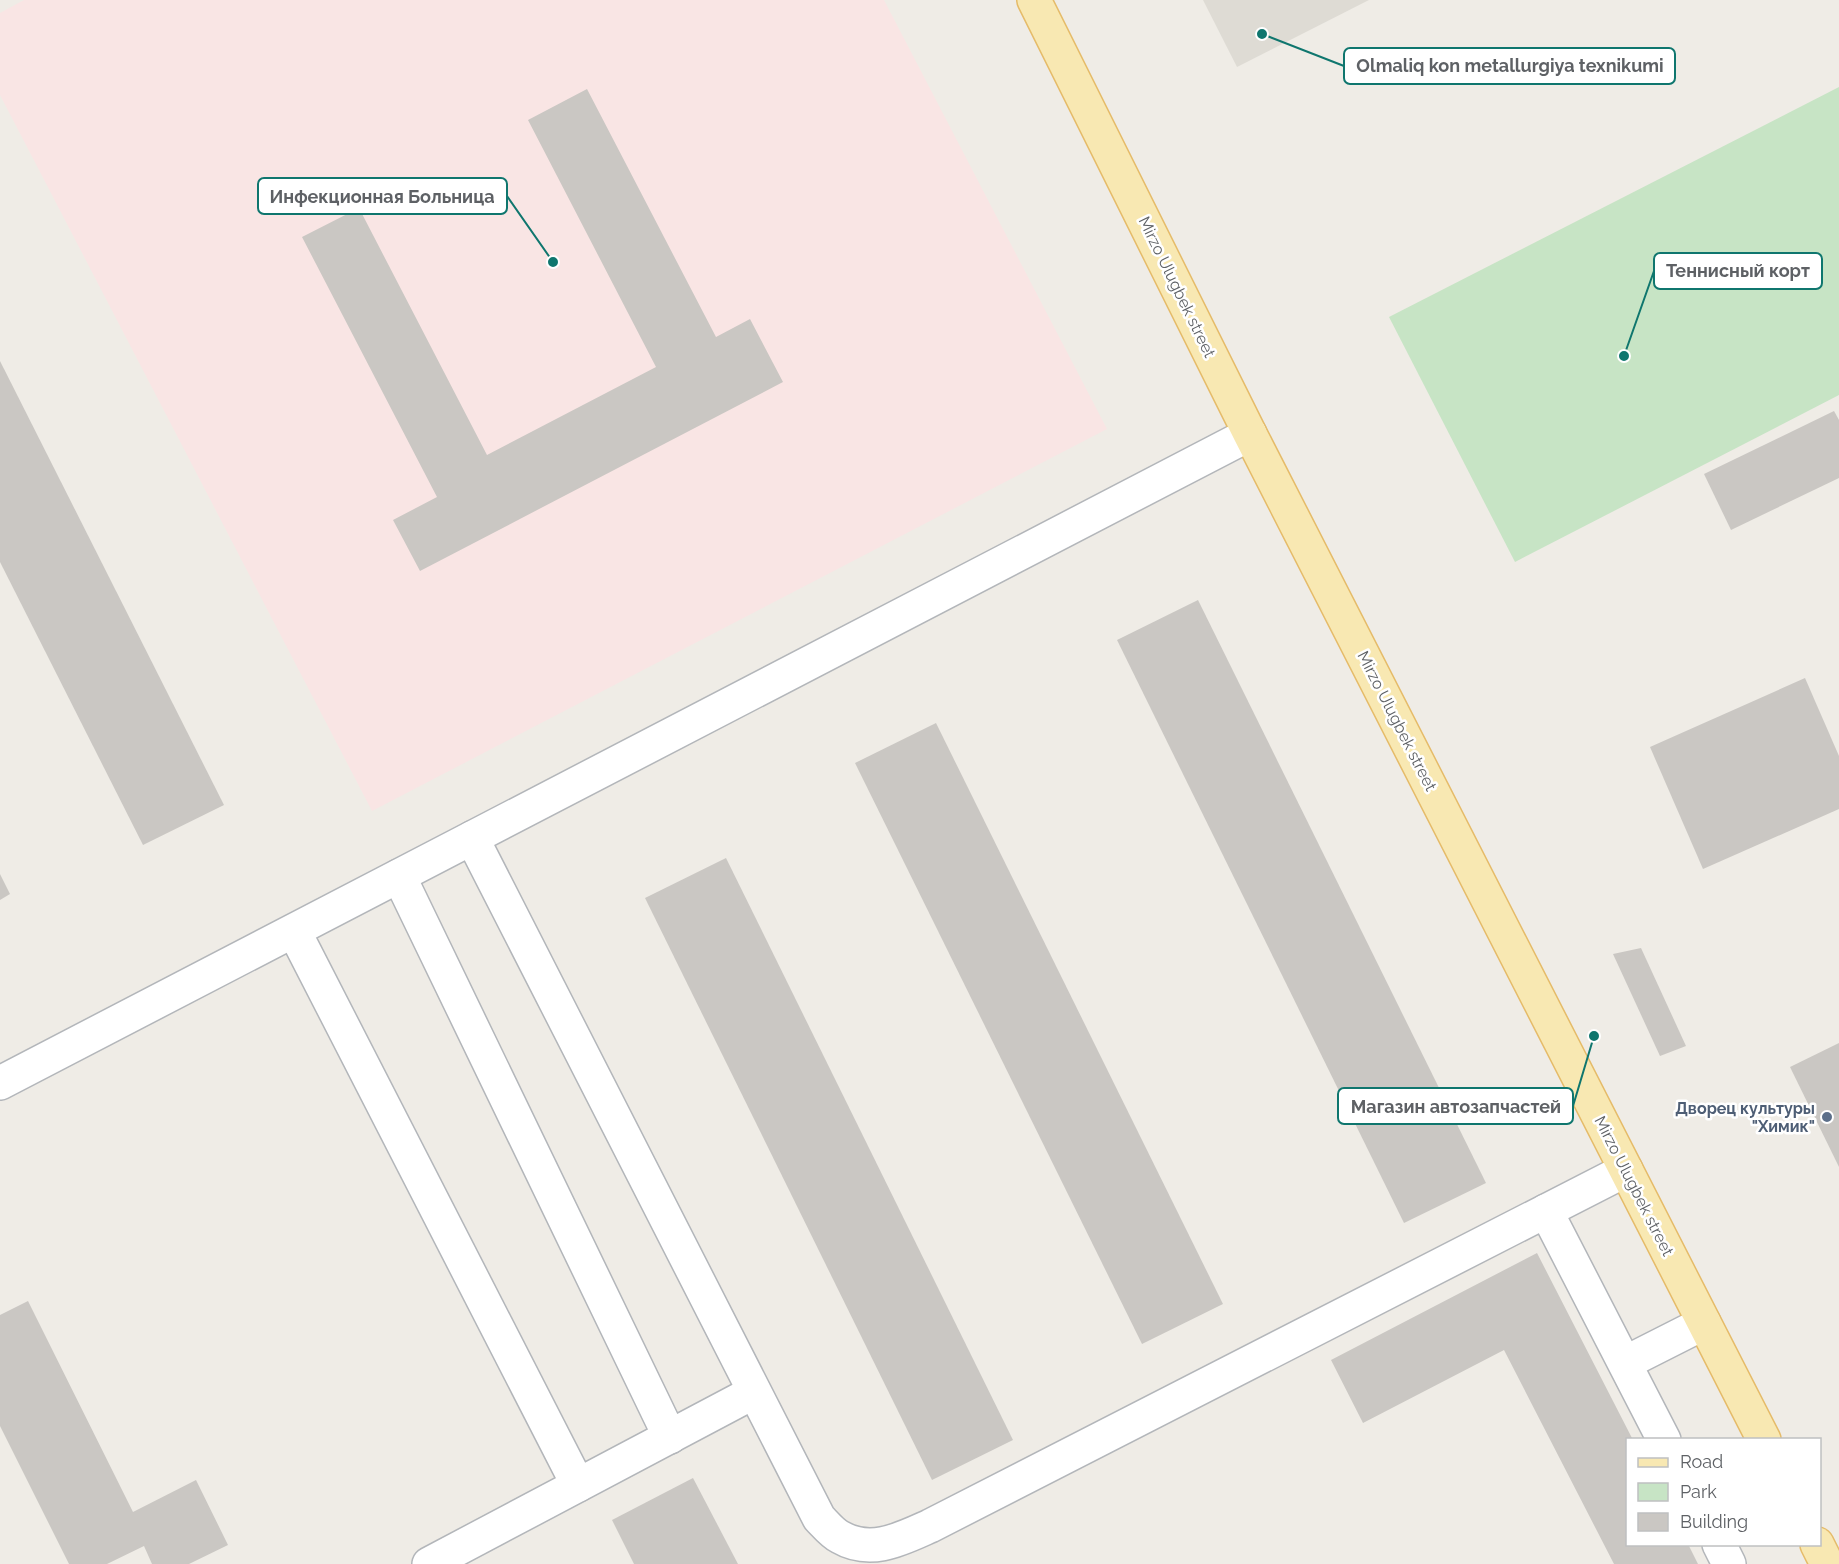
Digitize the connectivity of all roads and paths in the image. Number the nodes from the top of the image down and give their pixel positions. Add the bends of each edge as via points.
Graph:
1 (1034, 0) edge
2 (1250, 434) junction
3 (472, 838) junction
4 (399, 876) junction
5 (294, 931) junction
6 (0, 1083) edge
7 (1626, 1170) junction
8 (1545, 1211) junction
9 (1704, 1323) junction
10 (1625, 1363) junction
11 (754, 1392) junction
12 (670, 1437) junction
13 (1663, 1438) edge
14 (1763, 1438) edge
15 (578, 1485) junction
16 (1720, 1546) edge
17 (1818, 1546) edge
18 (429, 1564) edge
19 (1729, 1564) edge
20 (1827, 1564) edge

1 - 2 main road, Mirzo Ulugbek street
2 - 3 street
2 - 7 main road, Mirzo Ulugbek street
3 - 4 street
3 - 11 street
4 - 5 street
4 - 12 street
5 - 6 street
5 - 15 street
7 - 8 street
7 - 9 main road, Mirzo Ulugbek street
8 - 10 street
8 - 11 street via 892,1543 870,1546 840,1537 819,1518
9 - 10 street
9 - 14 main road, Mirzo Ulugbek street
10 - 13 street
11 - 12 street
12 - 15 street
15 - 18 street
16 - 19 street
17 - 20 main road

